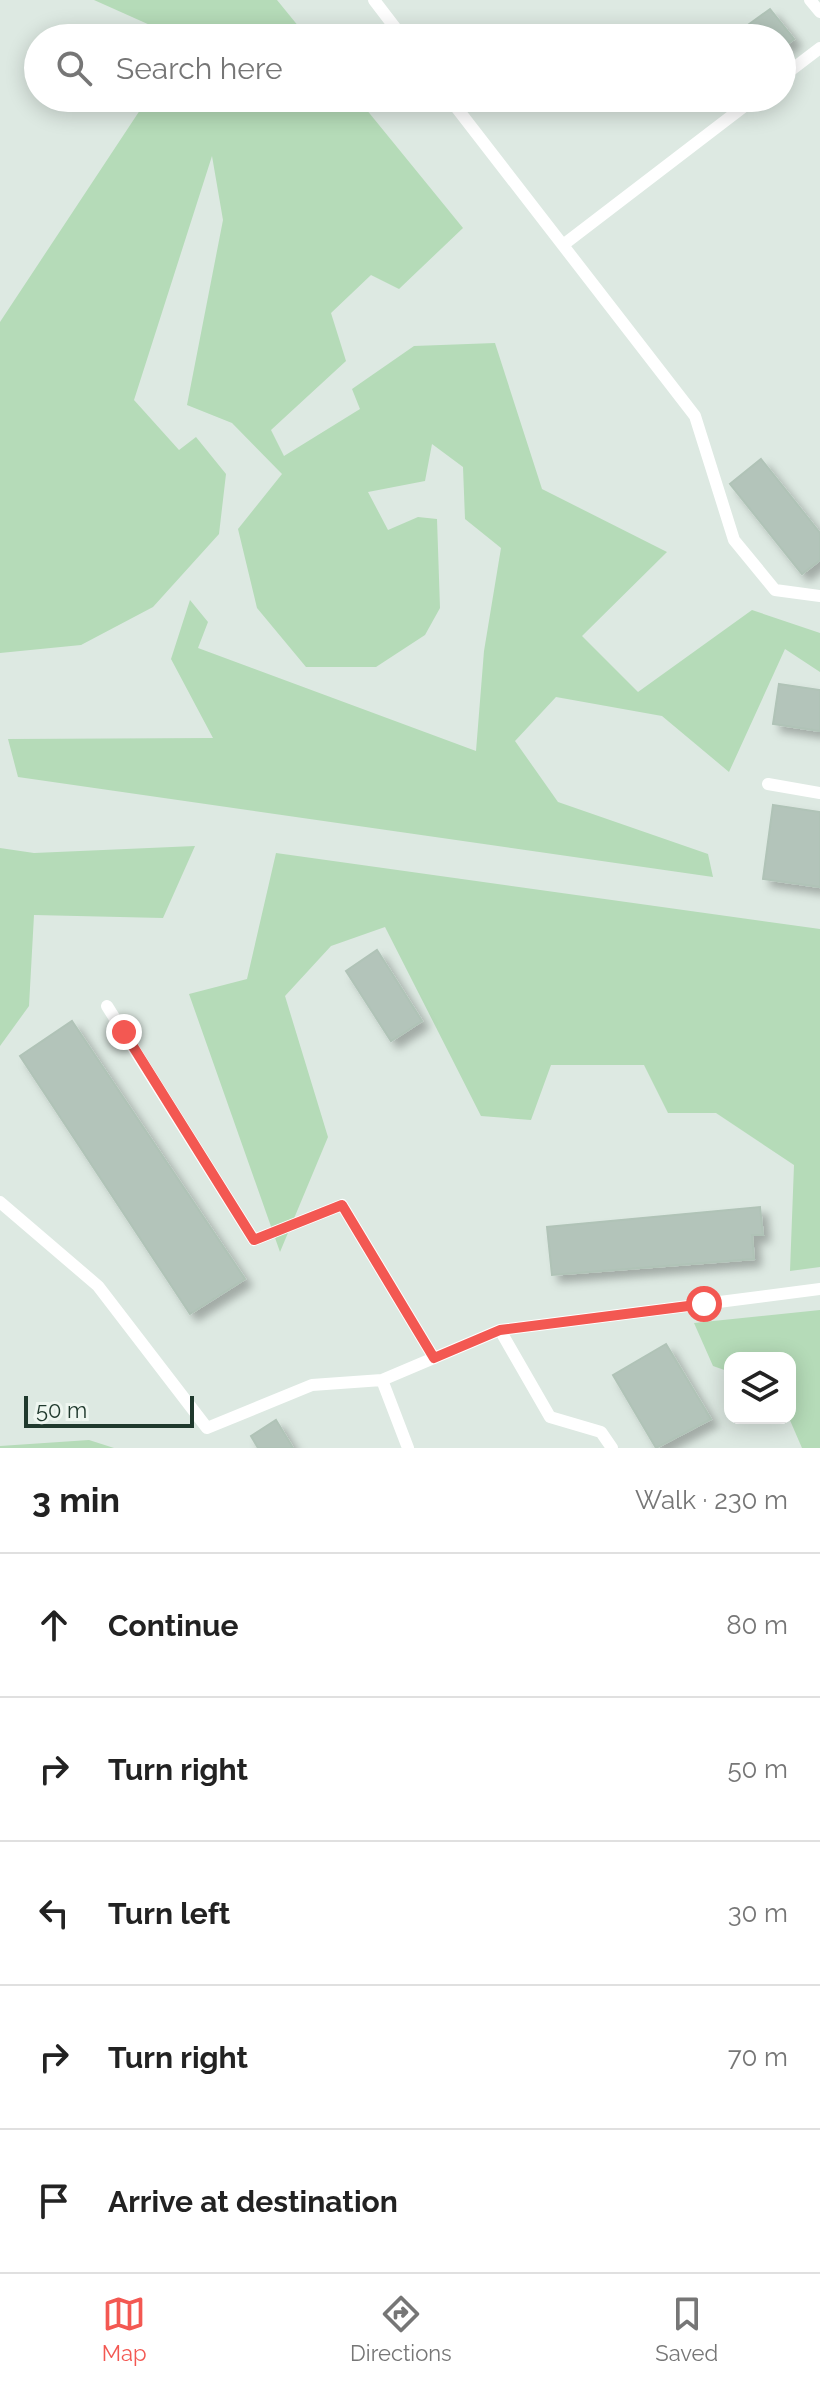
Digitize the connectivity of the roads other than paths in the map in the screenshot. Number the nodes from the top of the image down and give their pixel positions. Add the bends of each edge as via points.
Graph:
1 (374, 0) edge
2 (810, 0) edge
3 (820, 12) edge
4 (392, 24) edge
5 (820, 48) edge
6 (796, 66) edge
7 (460, 112) edge
8 (737, 112) edge
9 (563, 245) junction
10 (820, 596) edge
11 (768, 784) dead end
12 (820, 793) edge
13 (107, 1006) dead end
14 (0, 1202) edge
15 (820, 1289) edge
16 (500, 1330) junction
17 (434, 1358) junction
18 (382, 1380) junction
19 (408, 1448) edge
20 (612, 1448) edge

1 - 4 lane
2 - 3 lane
5 - 6 lane
7 - 9 lane
8 - 9 lane
9 - 10 lane via 695,416 734,540 775,590
11 - 12 lane
13 - 17 lane via 254,1240 342,1205
14 - 18 lane via 98,1286 207,1428 312,1385
15 - 16 lane
16 - 17 lane
16 - 20 lane via 550,1417 601,1432
17 - 18 lane
18 - 19 lane

